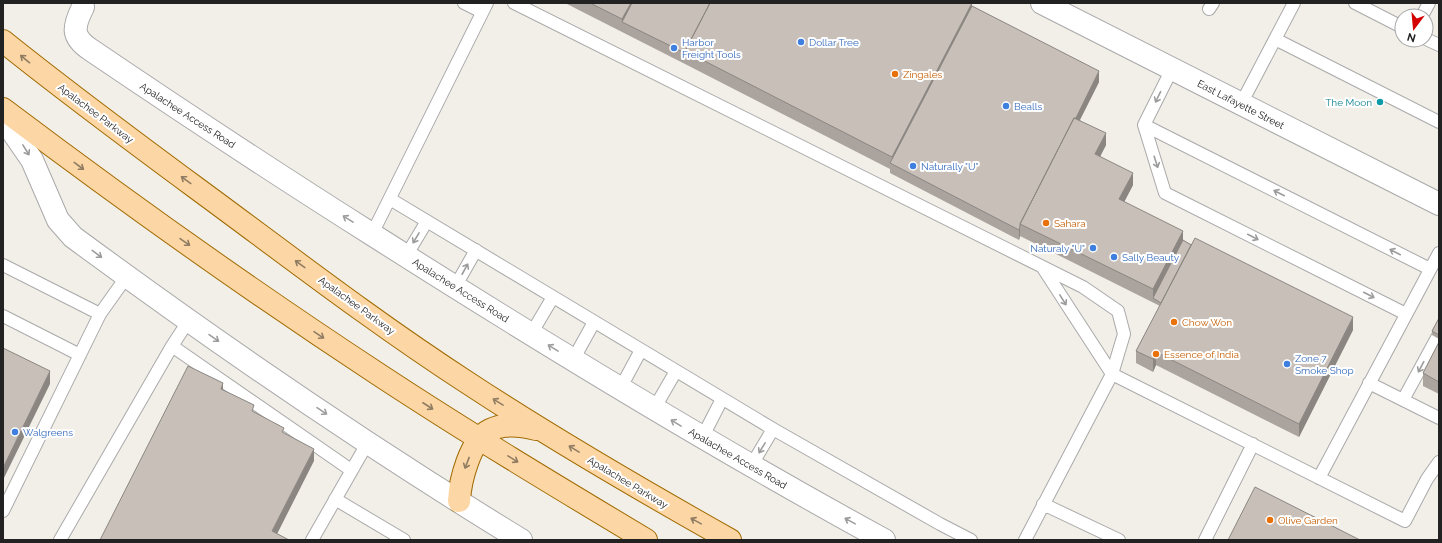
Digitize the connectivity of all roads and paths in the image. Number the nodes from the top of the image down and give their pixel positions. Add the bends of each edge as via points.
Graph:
1 (464, 3) edge
2 (514, 3) edge
3 (1042, 3) edge
4 (1294, 3) edge
5 (1355, 3) edge
6 (82, 4) edge
7 (484, 8) edge
8 (1394, 23) edge
9 (1275, 39) junction
10 (3, 41) edge
11 (1172, 69) junction
12 (1241, 104) junction
13 (3, 109) edge
14 (3, 118) edge
15 (1439, 122) edge
16 (1144, 125) junction
17 (390, 199) junction
18 (1439, 204) edge
19 (427, 221) junction
20 (372, 234) junction
21 (476, 250) junction
22 (406, 256) junction
23 (1436, 260) edge
24 (3, 265) edge
25 (1042, 267) junction
26 (127, 276) junction
27 (455, 287) junction
28 (553, 297) junction
29 (100, 314) junction
30 (1406, 314) junction
31 (3, 316) edge
32 (189, 320) junction
33 (594, 322) junction
34 (531, 334) junction
35 (1439, 334) edge
36 (172, 346) junction
37 (641, 350) junction
38 (80, 355) junction
39 (573, 360) junction
40 (676, 371) junction
41 (1112, 374) junction
42 (1369, 383) junction
43 (620, 389) junction
44 (722, 399) junction
45 (1403, 400) junction
46 (654, 409) junction
47 (1439, 418) edge
48 (543, 430) junction
49 (773, 430) junction
50 (702, 438) junction
51 (480, 439) junction
52 (368, 442) junction
53 (1253, 444) junction
54 (1439, 462) edge
55 (751, 466) junction
56 (351, 470) junction
57 (1319, 478) junction
58 (569, 494) junction
59 (335, 499) junction
60 (459, 501) junction
61 (1044, 504) junction
62 (3, 511) edge
63 (387, 536) edge
64 (60, 540) edge
65 (312, 540) edge
66 (404, 540) edge
67 (521, 540) edge
68 (619, 540) edge
69 (646, 540) edge
70 (730, 540) edge
71 (884, 540) edge
72 (971, 540) edge
73 (1025, 540) edge
74 (1119, 540) edge
75 (1205, 540) edge

1 - 7 lane
2 - 25 lane
3 - 11 street, East Lafayette Street
4 - 9 lane
5 - 8 lane
20 -> 6 street, Apalachee Access Road via 273,172 84,45 75,31
7 - 17 lane
9 - 12 lane
9 - 15 lane
48 -> 10 main road, Apalachee Parkway via 467,383 382,324 117,130
11 - 12 street, East Lafayette Street
11 -> 16 lane
12 - 18 street, East Lafayette Street
13 -> 51 main road via 92,176 280,308
14 -> 26 street via 32,160 58,220 73,237
23 -> 16 lane
16 -> 30 lane via 1165,193
17 - 19 lane
17 - 20 lane
19 - 21 lane
19 -> 22 lane
20 - 22 street, Apalachee Access Road
27 -> 21 lane
21 - 28 lane
22 - 27 street, Apalachee Access Road
23 - 30 lane
24 - 29 lane
25 -> 41 lane
25 - 41 lane via 1083,287 1118,311 1124,334
26 - 29 lane
26 - 32 street
27 - 34 street, Apalachee Access Road
28 - 33 lane
28 - 34 lane
29 - 38 lane
30 - 42 lane
31 - 38 lane
32 - 36 lane
32 -> 52 street
33 - 37 lane
33 - 39 lane
39 -> 34 street, Apalachee Access Road
35 -> 45 lane
36 - 56 lane
36 - 64 lane
37 - 40 lane
37 - 43 lane
38 - 62 lane
39 - 43 street, Apalachee Access Road
40 - 44 lane
40 - 46 lane
41 - 53 lane
41 - 61 lane
42 - 45 lane
42 - 57 lane
43 - 46 street, Apalachee Access Road
44 - 49 lane
44 - 50 lane
45 - 47 lane
50 -> 46 street, Apalachee Access Road
48 - 51 main road via 504,426 489,430
70 -> 48 main road, Apalachee Parkway
49 -> 55 lane
49 - 72 lane
50 - 55 street, Apalachee Access Road
51 -> 58 main road
51 -> 60 main road via 466,466 460,485
52 - 56 lane
52 - 60 street
53 - 57 lane
53 - 75 lane
54 - 57 lane via 1404,521
71 -> 55 street, Apalachee Access Road
56 - 59 lane
58 - 68 main road
58 - 69 main road
59 - 63 lane
59 - 65 lane
60 - 67 street
61 - 73 lane
61 - 74 lane
63 - 66 lane

